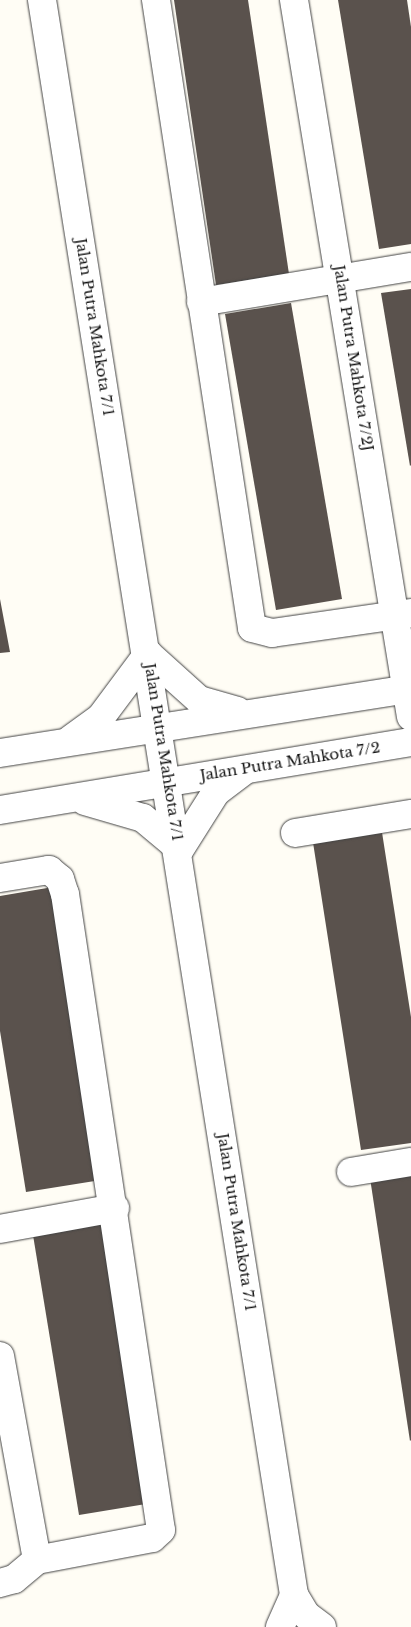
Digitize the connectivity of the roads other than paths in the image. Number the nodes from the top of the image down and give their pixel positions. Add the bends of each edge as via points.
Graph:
1 (42, 0) edge
2 (156, 0) edge
3 (294, 0) edge
4 (411, 266) edge
5 (342, 278) junction
6 (201, 302) junction
7 (403, 615) edge
8 (148, 654) junction
9 (407, 689) junction
10 (242, 713) junction
11 (411, 717) edge
12 (160, 728) junction
13 (411, 742) edge
14 (53, 745) junction
15 (0, 753) edge
16 (255, 765) junction
17 (169, 782) junction
18 (72, 798) junction
19 (0, 810) edge
20 (411, 814) edge
21 (295, 833) dead end
22 (180, 849) junction
23 (0, 878) edge
24 (411, 1162) edge
25 (351, 1172) dead end
26 (115, 1208) junction
27 (0, 1229) edge
28 (0, 1356) edge
29 (37, 1560) junction
30 (0, 1583) edge
31 (294, 1595) junction
32 (280, 1627) edge
33 (322, 1627) edge

1 - 8 street, Jalan Putra Mahkota 7/1
2 - 6 street
3 - 5 street, Jalan Putra Mahkota 7/2J
4 - 5 street
5 - 6 street
5 - 7 street, Jalan Putra Mahkota 7/2J
6 - 7 street via 252,628 272,633
7 - 9 street, Jalan Putra Mahkota 7/2J
8 - 10 street via 199,700
8 - 12 street, Jalan Putra Mahkota 7/1
8 - 14 street, Jalan Putra Mahkota 7/1 via 101,717
9 - 10 street
9 - 11 street, Jalan Putra Mahkota 7/2J
10 - 12 street
12 - 14 street
12 - 17 street, Jalan Putra Mahkota 7/1
13 - 16 street, Jalan Putra Mahkota 7/2
14 - 15 street
16 - 17 street, Jalan Putra Mahkota 7/2
16 - 22 street, Jalan Putra Mahkota 7/1 via 224,783
17 - 18 street, Jalan Putra Mahkota 7/2
17 - 22 street, Jalan Putra Mahkota 7/1
18 - 19 street, Jalan Putra Mahkota 7/2
18 - 22 street via 143,818
20 - 21 street
22 - 31 street, Jalan Putra Mahkota 7/1
23 - 26 street via 49,870 60,879
24 - 25 street
26 - 27 street
26 - 29 street via 161,1530 152,1538
28 - 29 street
29 - 30 street via 14,1579
31 - 32 street
31 - 33 street, Jalan Putra Mahkota 7/1 via 306,1615

